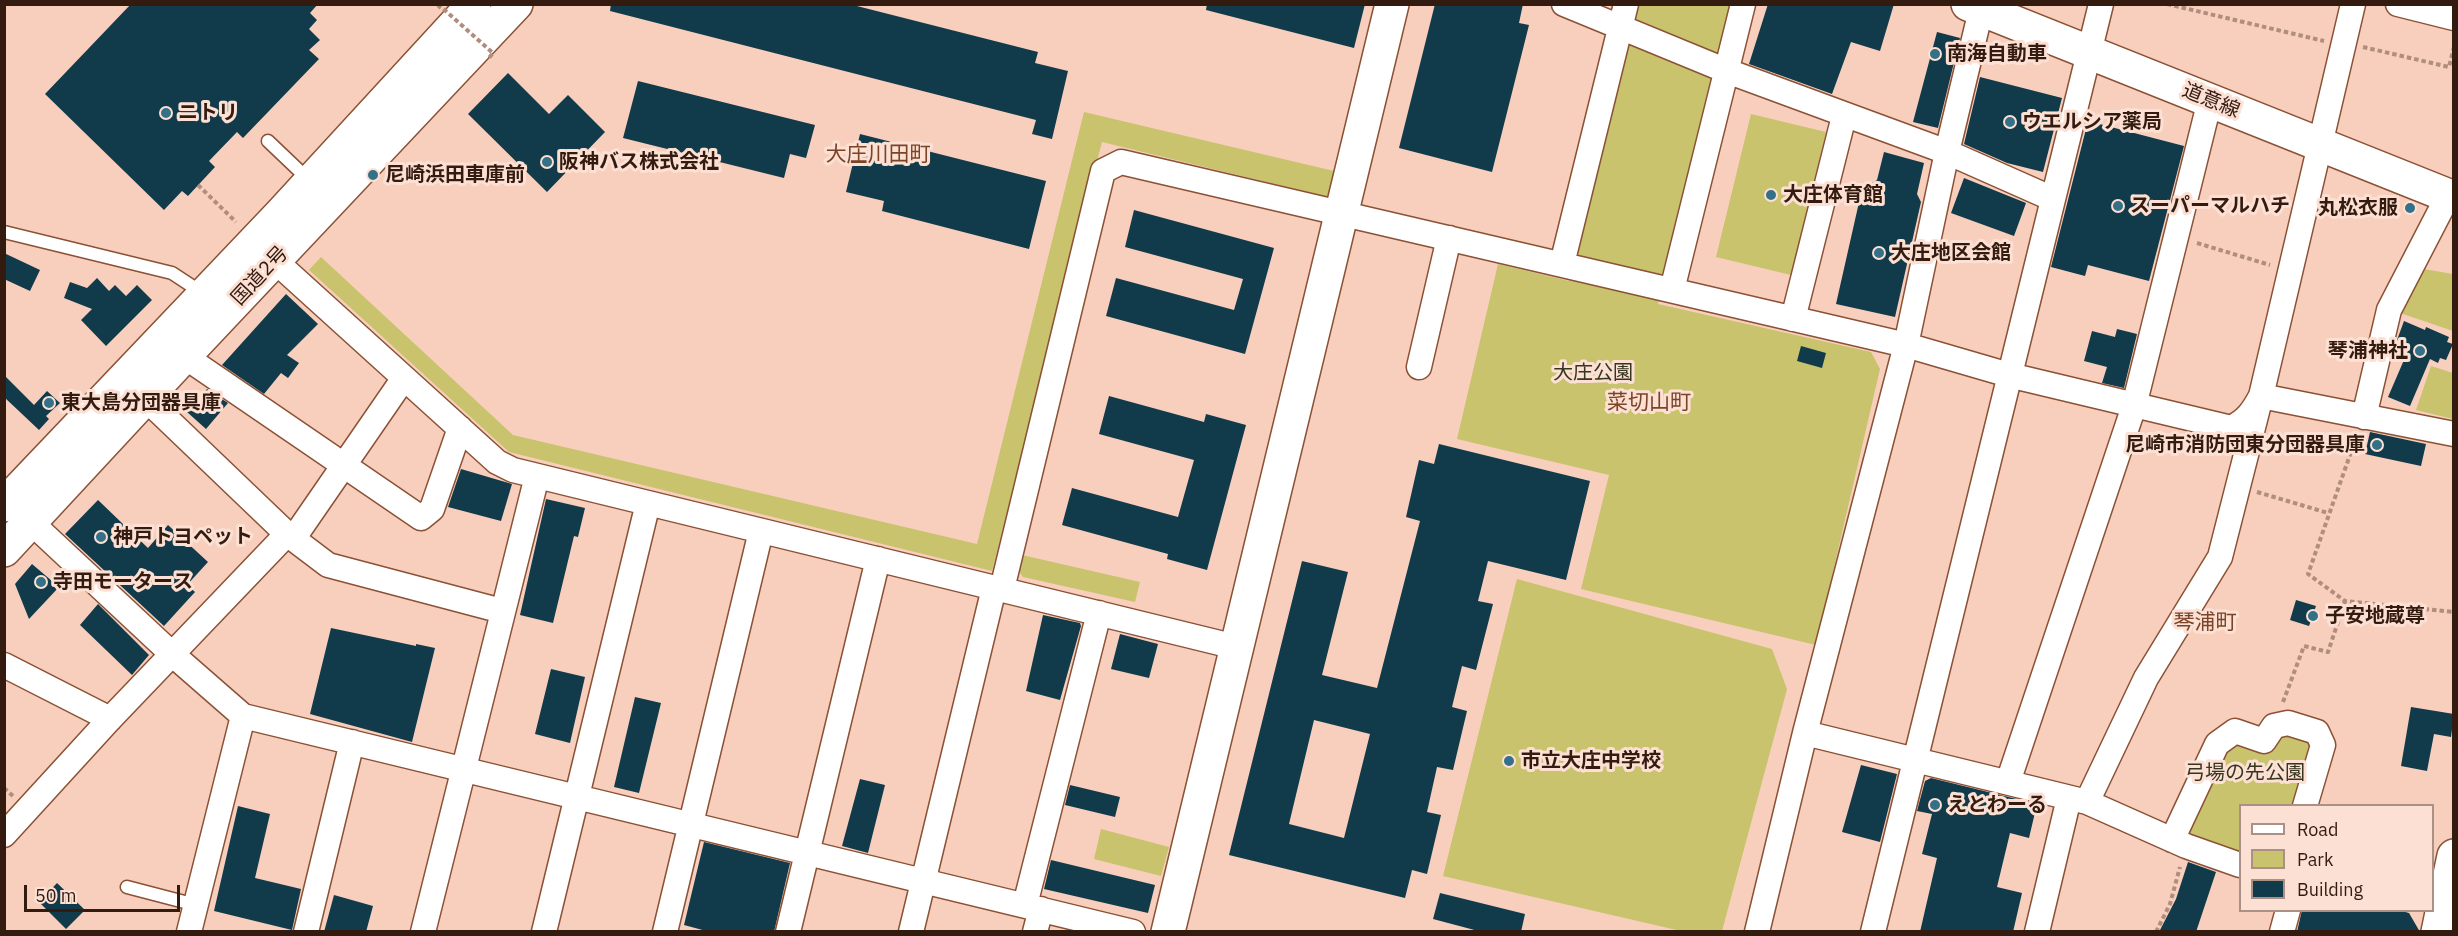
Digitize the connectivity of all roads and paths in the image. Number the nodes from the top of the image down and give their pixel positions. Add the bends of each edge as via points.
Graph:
1 (474, 4) edge
2 (516, 4) edge
3 (1392, 4) edge
4 (1564, 4) edge
5 (1743, 4) edge
6 (2101, 4) edge
7 (2167, 4) edge
8 (2353, 4) edge
9 (2398, 4) edge
10 (1974, 7) edge
11 (438, 8) dead end
12 (1623, 16) edge
13 (2454, 18) edge
14 (2344, 46) junction
15 (2454, 47) edge
16 (2090, 53) junction
17 (488, 59) dead end
18 (1727, 71) junction
19 (2210, 100) junction
20 (1844, 116) junction
21 (268, 141) dead end
22 (2320, 144) junction
23 (1947, 152) junction
24 (311, 182) junction
25 (198, 185) dead end
26 (2451, 196) edge
27 (2053, 199) junction
28 (1341, 212) junction
29 (4, 232) edge
30 (2176, 237) junction
31 (1449, 238) junction
32 (256, 243) junction
33 (1562, 264) junction
34 (2291, 271) junction
35 (1672, 290) junction
36 (205, 295) junction
37 (1793, 319) junction
38 (1906, 345) junction
39 (184, 356) junction
40 (1419, 367) dead end
41 (2009, 375) junction
42 (404, 378) junction
43 (2261, 396) junction
44 (146, 398) junction
45 (2134, 406) junction
46 (2364, 417) junction
47 (460, 428) junction
48 (2454, 434) edge
49 (344, 465) junction
50 (537, 476) junction
51 (2237, 486) junction
52 (648, 503) junction
53 (12, 507) edge
54 (2328, 513) junction
55 (761, 531) junction
56 (290, 536) junction
57 (4, 550) edge
58 (878, 559) junction
59 (998, 589) junction
60 (2344, 602) junction
61 (502, 611) junction
62 (2454, 612) edge
63 (1099, 613) junction
64 (1236, 647) junction
65 (172, 654) junction
66 (4, 665) edge
67 (243, 716) junction
68 (110, 719) junction
69 (2274, 726) junction
70 (1805, 733) junction
71 (352, 742) junction
72 (1915, 759) junction
73 (462, 769) junction
74 (2008, 783) junction
75 (577, 797) junction
76 (2078, 800) junction
77 (2306, 804) edge
78 (692, 825) junction
79 (4, 835) edge
80 (2179, 843) junction
81 (807, 853) junction
82 (2454, 856) edge
83 (2239, 864) edge
84 (923, 880) junction
85 (127, 887) dead end
86 (196, 905) junction
87 (2287, 912) edge
88 (1034, 915) edge
89 (2438, 916) edge
90 (189, 932) edge
91 (306, 932) edge
92 (423, 932) edge
93 (544, 932) edge
94 (664, 932) edge
95 (788, 932) edge
96 (911, 932) edge
97 (1133, 932) edge
98 (1168, 932) edge
99 (1757, 932) edge
100 (1873, 932) edge
101 (2037, 932) edge
102 (2156, 932) edge
103 (2282, 932) edge

1 - 24 main road, 国道2号
2 - 32 main road, 国道2号
3 - 28 main road
4 - 12 street
5 - 18 street
6 - 16 street
7 - 14 path
8 - 14 street
9 - 13 street
10 - 16 main road, 道意線
10 - 23 street
11 - 17 path, bridge via 493,53
12 - 18 street
12 - 33 street
14 - 15 path via 2449,67
14 - 22 street
16 - 19 main road, 道意線
16 - 27 street
18 - 20 street
18 - 35 street
19 - 22 main road, 道意線
19 - 30 street
20 - 23 street
20 - 37 street
21 - 24 lane
22 - 26 main road, 道意線
22 - 34 street
23 - 27 street
23 - 38 street
24 - 32 main road, 国道2号
25 - 32 path
26 - 46 street via 2389,310
27 - 41 street
28 - 31 street
28 - 59 street via 1121,162 1103,171
28 - 64 main road
29 - 36 lane via 172,273
30 - 34 path
30 - 45 street
31 - 33 street
31 - 40 street
32 - 36 main road, 国道2号
32 - 39 main road, 国道2号
32 - 42 street
33 - 35 street
34 - 43 street
35 - 37 street
36 - 53 main road, 国道2号
37 - 38 street
38 - 41 street
38 - 70 street
39 - 44 main road, 国道2号
39 - 49 street
41 - 45 street
41 - 72 street
42 - 47 street
42 - 49 street
43 - 45 street via 2252,413 2231,428
43 - 46 street
43 - 51 street
44 - 53 main road, 国道2号
44 - 56 street
45 - 74 street
46 - 48 street
46 - 54 path
47 - 49 street via 432,509 421,518
47 - 50 street via 497,462
49 - 56 street
50 - 52 street
50 - 61 street
51 - 54 path
51 - 76 street via 2220,557
52 - 55 street
52 - 75 street
53 - 57 main road, 国道2号
53 - 65 street
54 - 60 path via 2308,574
55 - 58 street
55 - 78 street
56 - 61 street via 328,565
56 - 65 street
58 - 59 street
58 - 81 street
59 - 63 street
59 - 84 street
60 - 62 path
60 - 69 path via 2328,652 2304,646
61 - 73 street
63 - 64 street
63 - 88 street
64 - 98 main road
65 - 67 street
65 - 68 street
66 - 68 street
67 - 71 street
67 - 86 street
68 - 79 street
69 - 77 street via 2288,723 2317,732 2323,745
69 - 80 street via 2264,741 2235,731 2217,744
70 - 72 street
70 - 99 street
71 - 73 street
71 - 91 street
72 - 74 street
72 - 100 street
73 - 75 street
73 - 92 street
74 - 76 street
75 - 78 street
75 - 93 street
76 - 80 street
76 - 101 street
78 - 81 street
78 - 94 street
80 - 83 street
80 - 102 path via 2170,904
81 - 84 street
81 - 95 street
82 - 89 main road
84 - 88 street
84 - 96 street
85 - 86 lane
86 - 90 street
87 - 103 street
88 - 97 street

